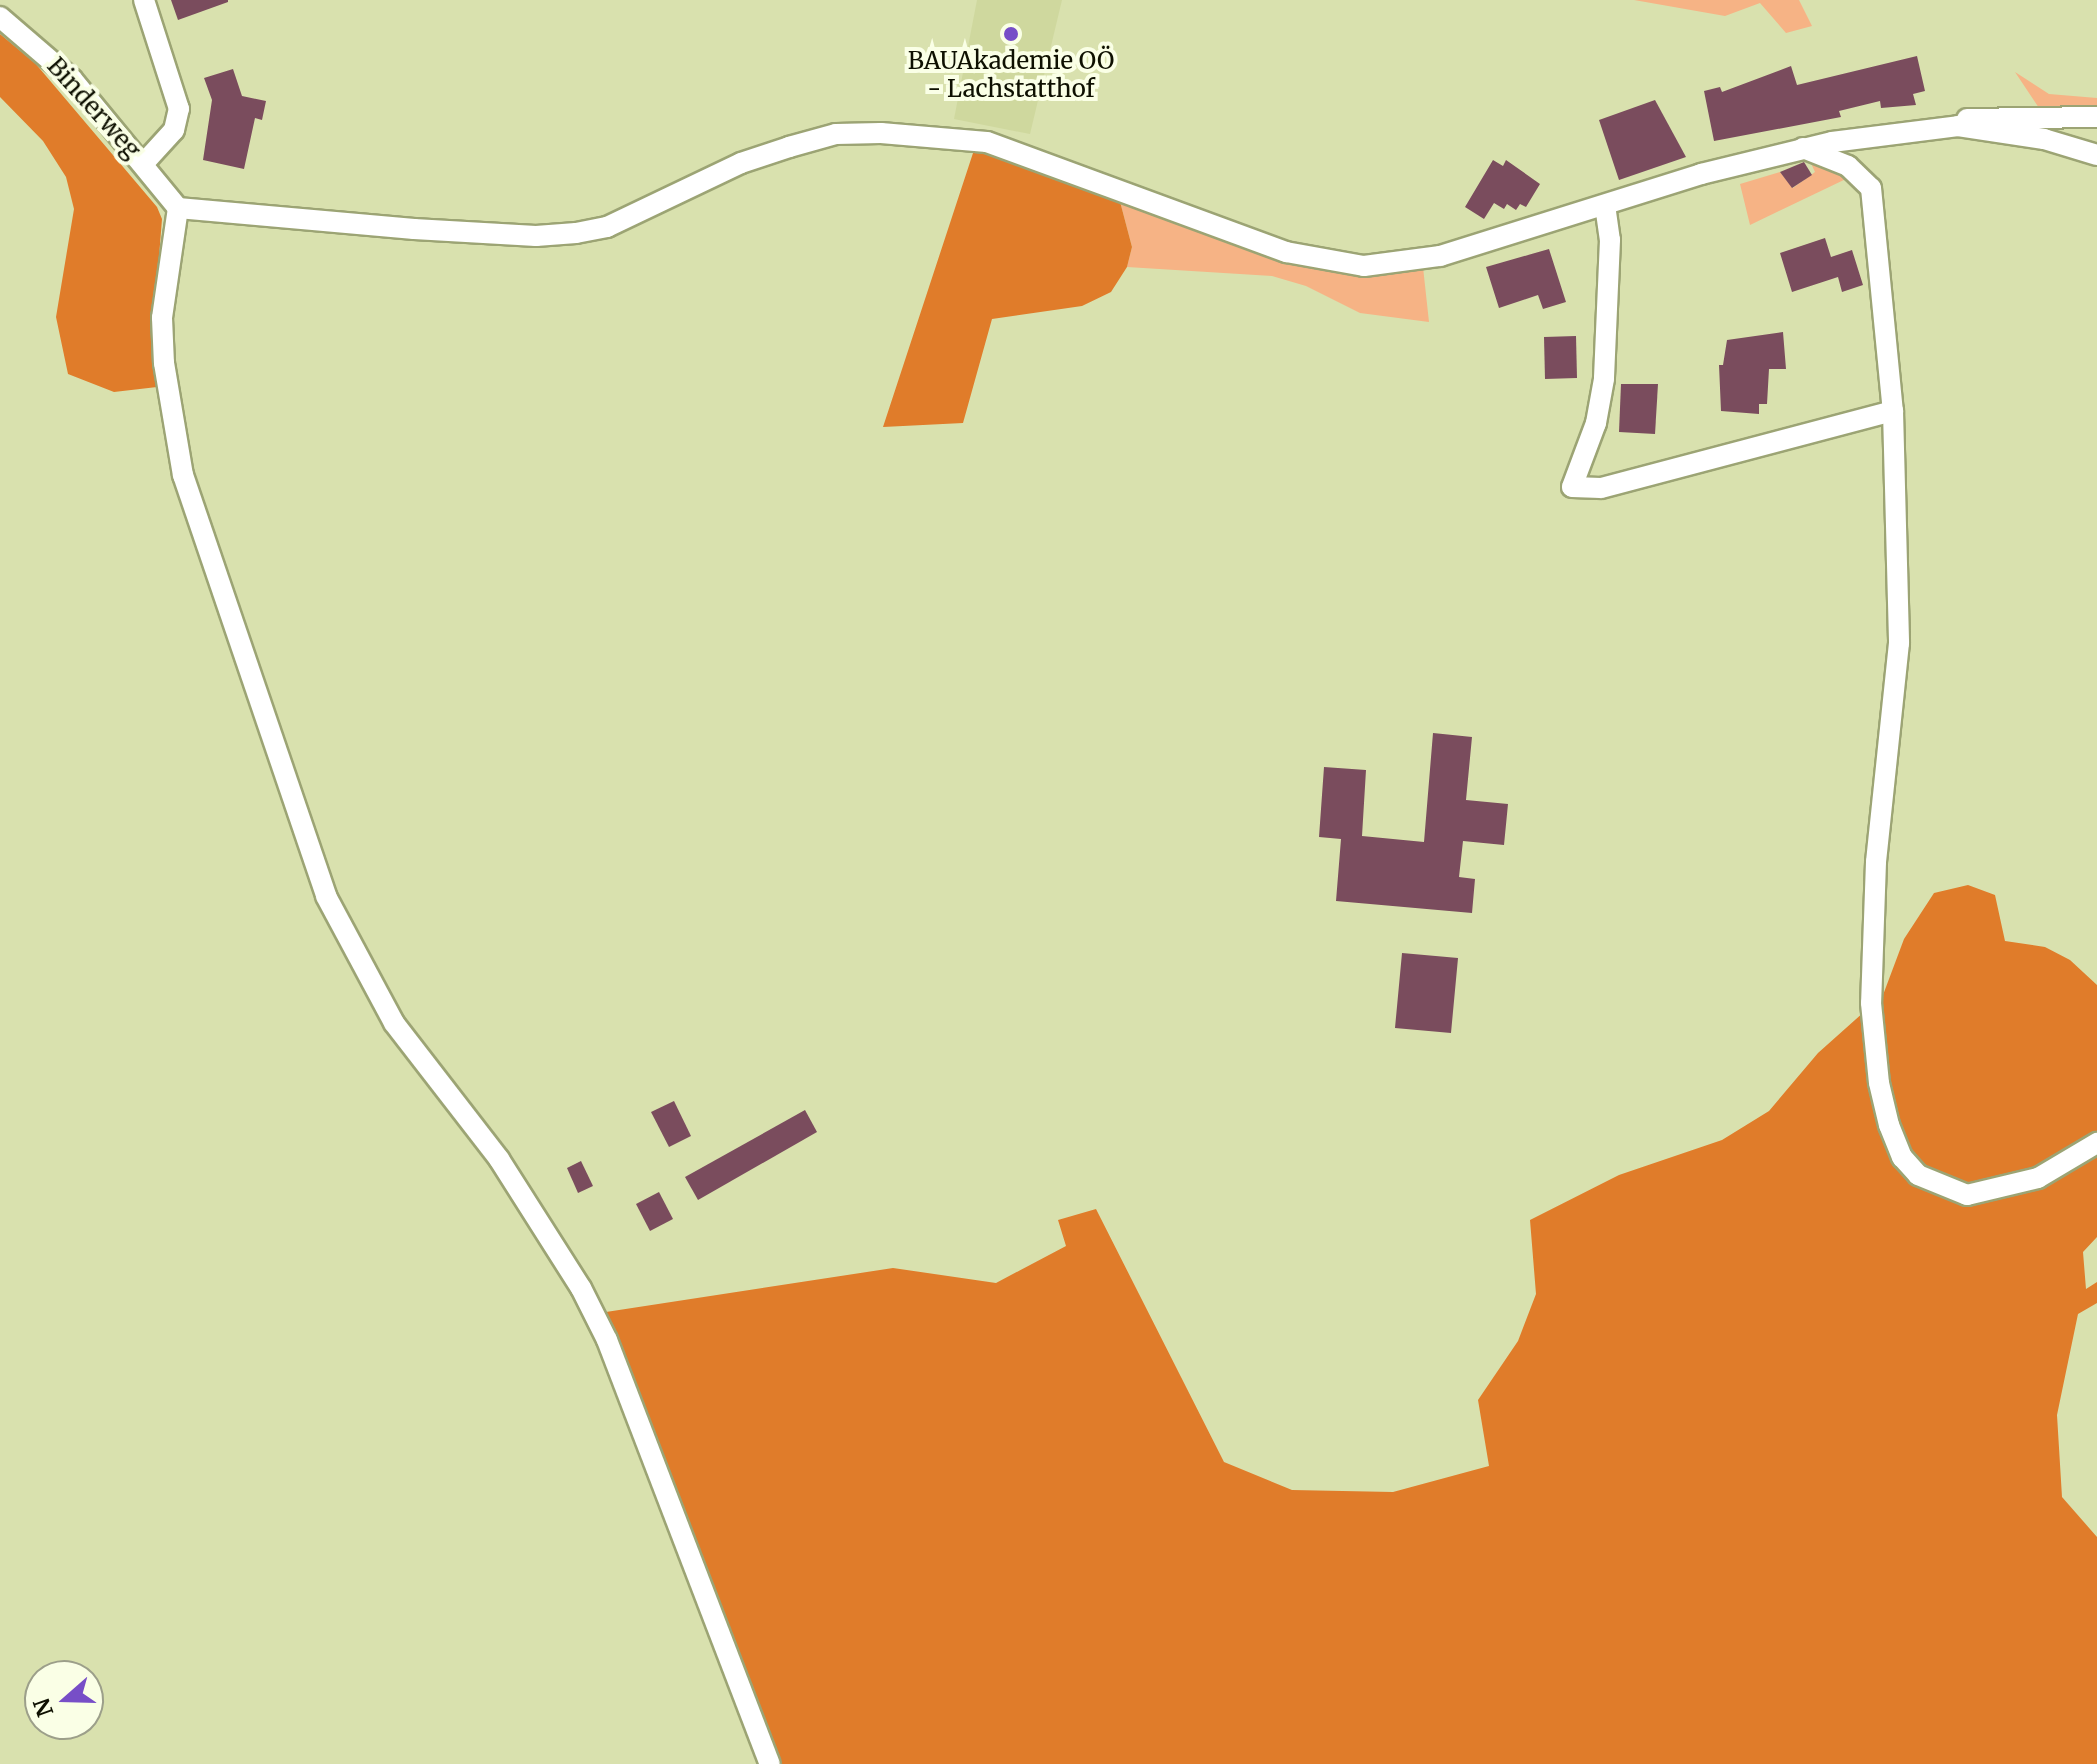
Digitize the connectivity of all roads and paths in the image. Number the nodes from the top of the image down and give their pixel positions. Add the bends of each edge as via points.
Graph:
1 (144, 0) edge
2 (0, 17) edge
3 (2097, 117) edge
4 (1958, 126) junction
5 (1802, 148) junction
6 (2097, 155) edge
7 (143, 164) junction
8 (1605, 205) junction
9 (178, 208) junction
10 (1893, 411) junction
11 (2097, 1143) edge
12 (770, 1764) edge

1 - 7 street via 179,109 174,130
2 - 7 street, Binderweg via 72,79
3 - 4 street via 1979,116
4 - 5 street
4 - 6 street via 2044,139
5 - 8 street
5 - 10 street via 1848,166 1871,188
7 - 9 street, Binderweg
8 - 9 street via 1416,263 1364,266 1258,243 987,142 881,133 836,134 789,147 741,163 607,227 576,233 414,229
8 - 10 street via 1610,240 1604,379 1596,423 1572,487 1601,488
9 - 12 street via 162,318 167,389 183,475 326,896 394,1023 499,1159 581,1288 607,1340
10 - 11 street via 1899,643 1876,862 1871,1003 1889,1125 1902,1157 1918,1175 1967,1195 2038,1178

